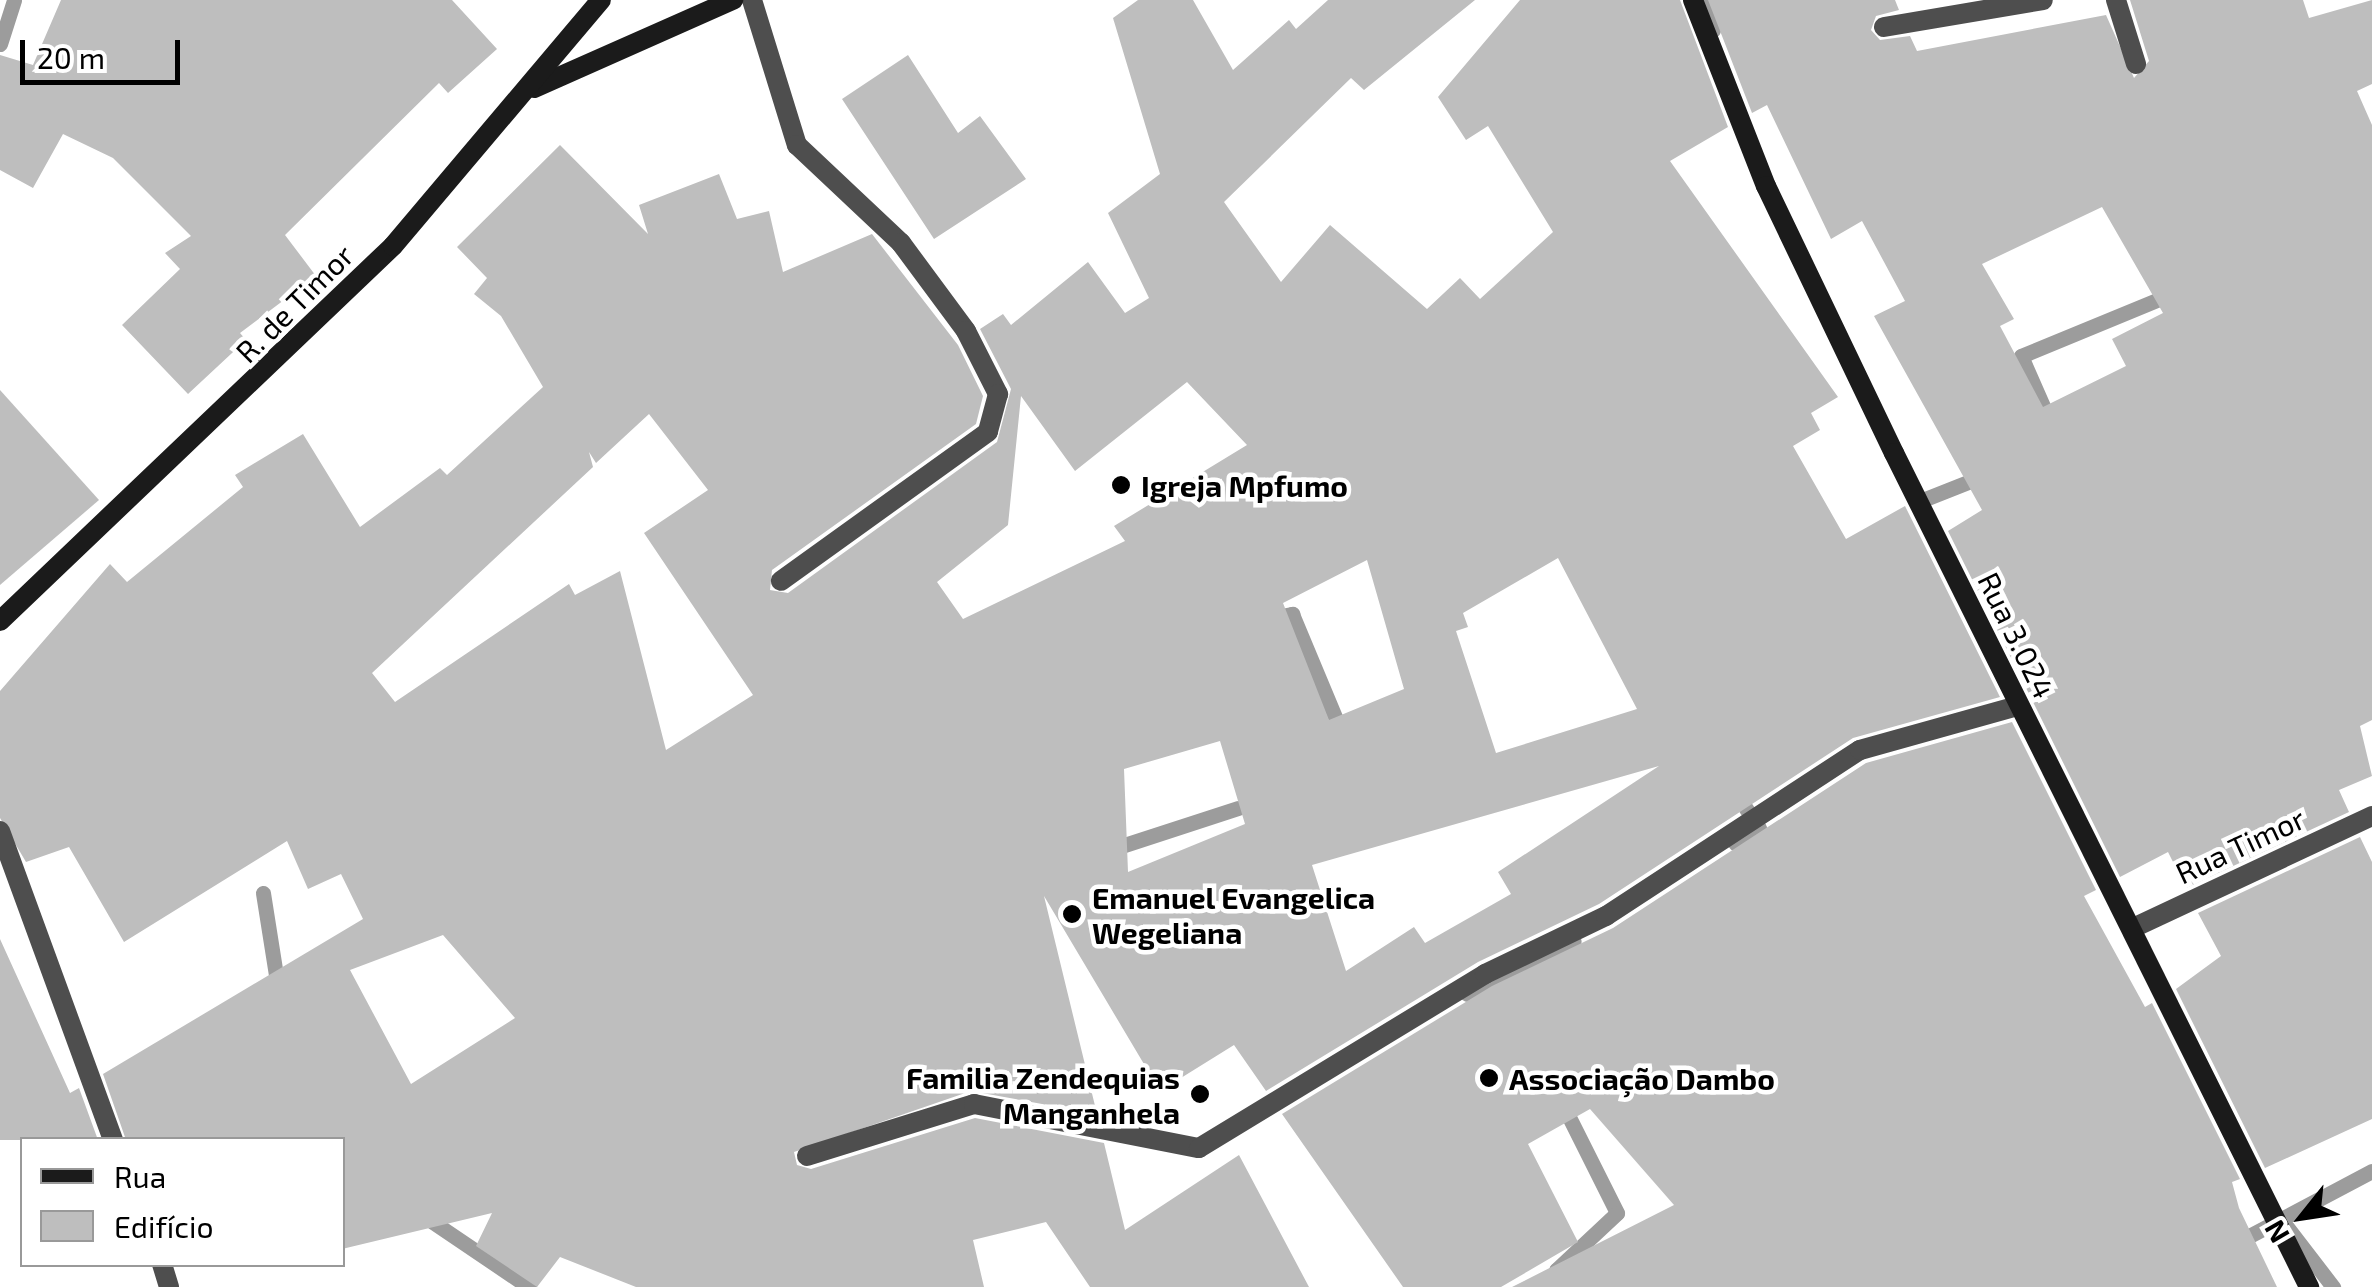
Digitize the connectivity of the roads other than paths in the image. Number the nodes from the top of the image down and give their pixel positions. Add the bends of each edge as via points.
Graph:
1 (601, 0) edge
2 (733, 0) edge
3 (752, 0) edge
4 (1693, 0) edge
5 (2043, 0) edge
6 (2116, 0) edge
7 (1884, 27) dead end
8 (2136, 64) dead end
9 (520, 97) junction
10 (781, 581) dead end
11 (0, 621) edge
12 (2018, 706) junction
13 (2372, 816) edge
14 (0, 831) edge
15 (2132, 928) junction
16 (112, 1137) edge
17 (807, 1156) dead end
18 (2309, 1287) edge

1 - 9 street, R. de Timor
2 - 9 street via 642,34
3 - 10 street via 797,145 901,243 966,331 998,394 988,432
4 - 12 street, Rua 3.024 via 1766,186
5 - 7 street
6 - 8 street
9 - 11 street, R. de Timor via 393,246
12 - 15 street, Rua 3.024
12 - 17 street via 1860,750 1606,916 1484,974 1199,1148 974,1104
13 - 15 street, Rua Timor
14 - 16 street
15 - 18 street, Rua 3.024

